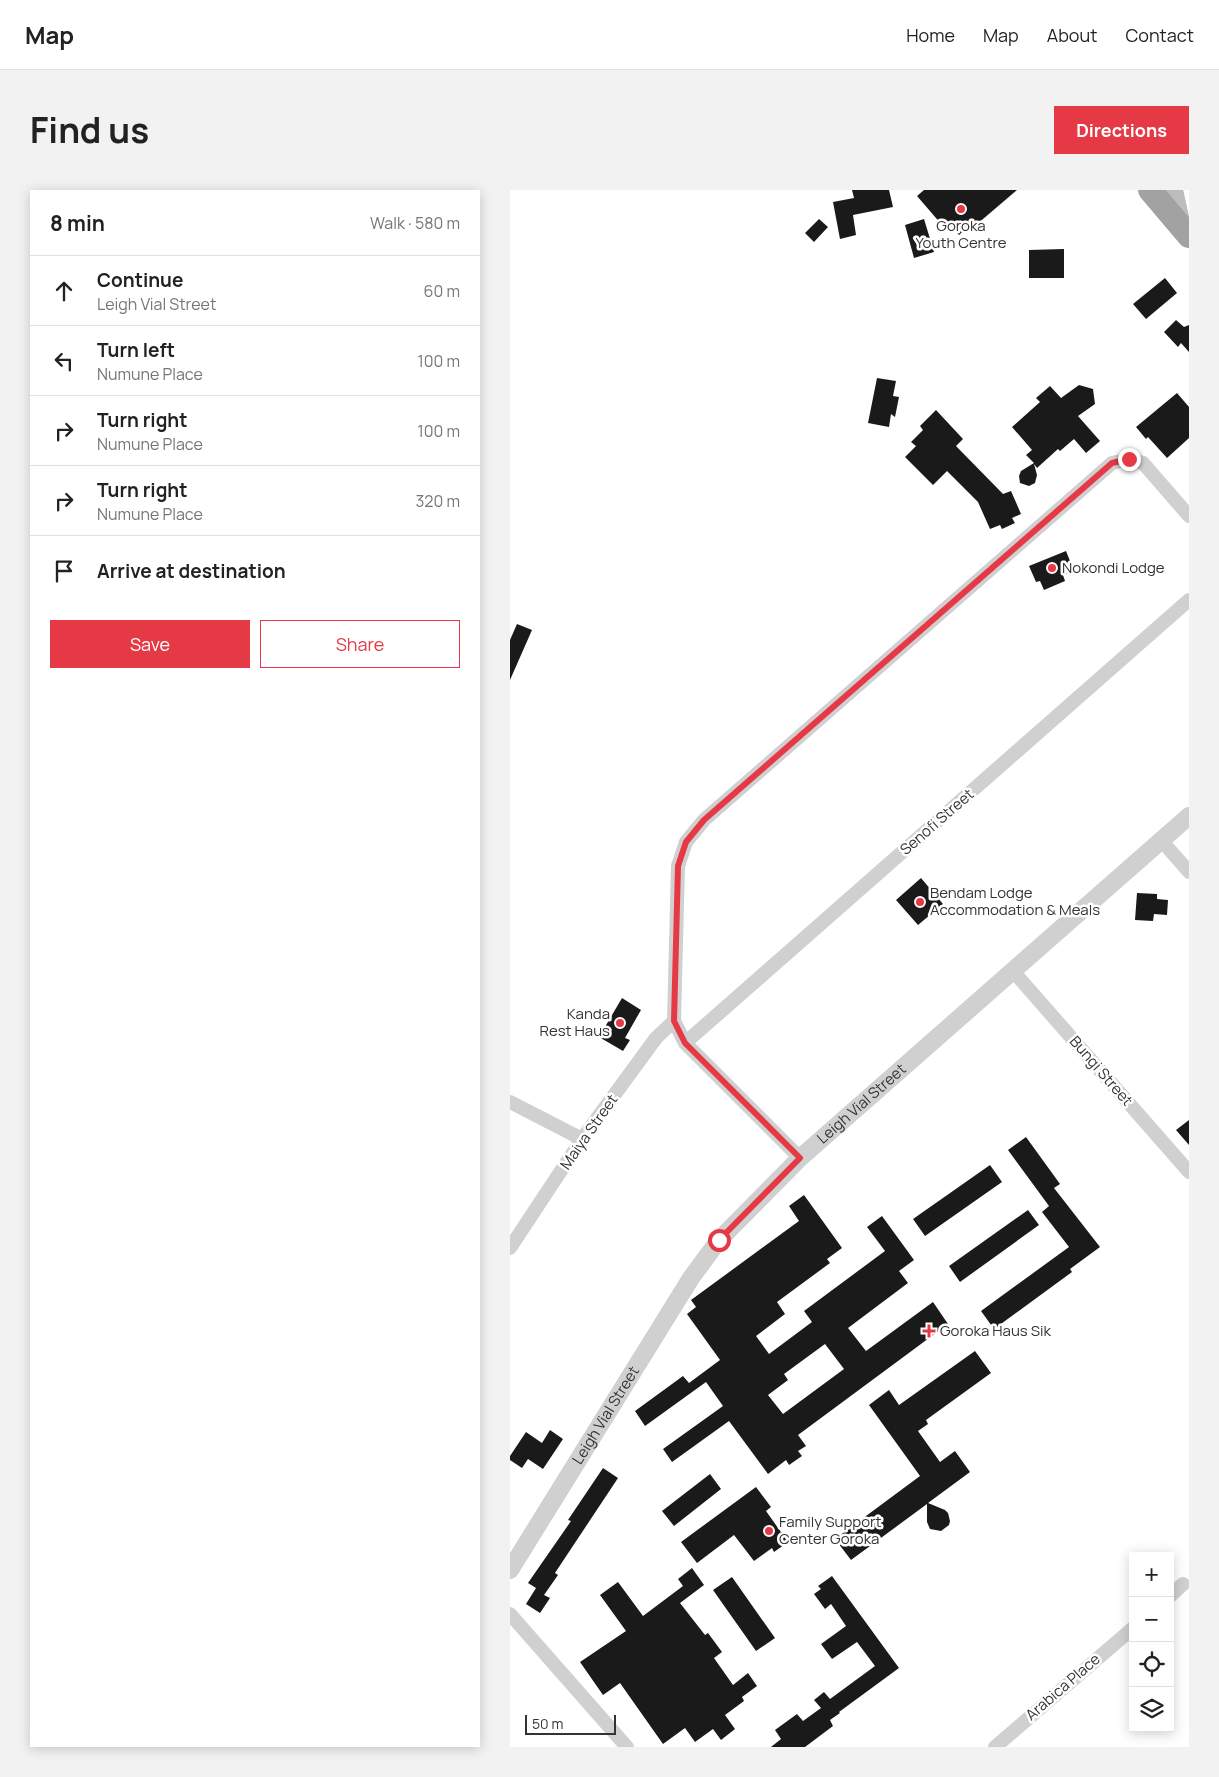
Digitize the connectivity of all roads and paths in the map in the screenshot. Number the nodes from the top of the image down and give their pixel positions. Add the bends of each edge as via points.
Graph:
1 (1150, 190) edge
2 (1173, 190) edge
3 (1185, 231) edge
4 (1189, 516) edge
5 (1189, 600) edge
6 (1189, 816) edge
7 (1161, 840) junction
8 (1189, 872) edge
9 (1013, 971) junction
10 (674, 1021) junction
11 (685, 1043) junction
12 (510, 1102) edge
13 (582, 1139) junction
14 (800, 1158) junction
15 (1189, 1172) edge
16 (510, 1248) edge
17 (510, 1570) edge
18 (1183, 1584) dead end
19 (1174, 1592) edge
20 (510, 1614) edge
21 (1129, 1631) edge
22 (627, 1747) edge
23 (994, 1747) edge

1 - 3 highway
2 - 3 main road
4 - 10 street via 1142,463 1129,459 1112,463 704,820 686,842 678,866
5 - 11 street, Senofi Street
6 - 7 street, Leigh Vial Street
7 - 8 street
7 - 9 street, Leigh Vial Street
9 - 14 street, Leigh Vial Street
9 - 15 street, Bungi Street
10 - 11 street
10 - 13 street, Maiya Street via 656,1038
11 - 14 street
12 - 13 street
13 - 16 street, Maiya Street
14 - 17 street, Leigh Vial Street via 719,1240 691,1278
18 - 19 street
20 - 22 street
21 - 23 street, Arabica Place

